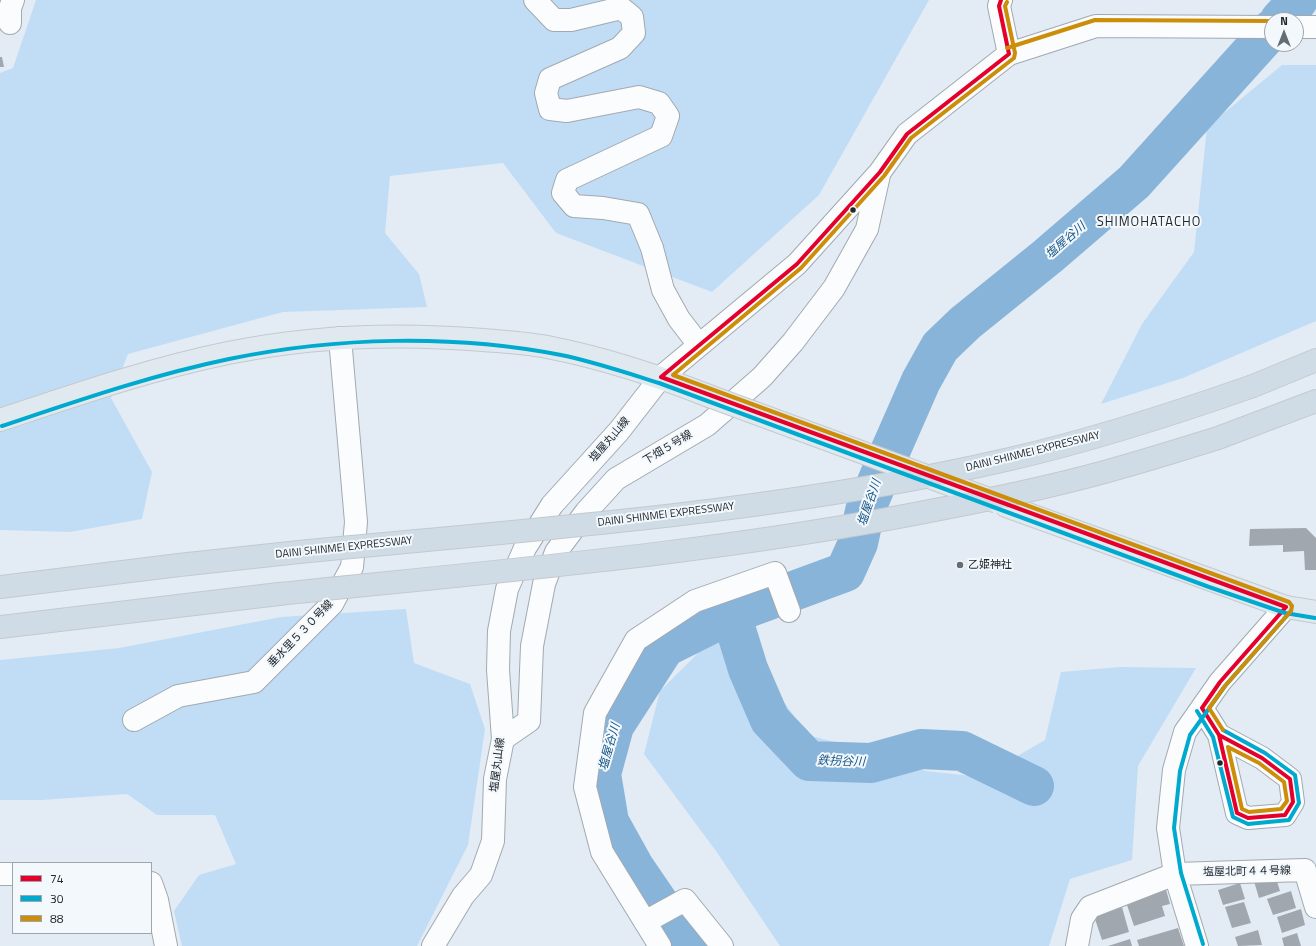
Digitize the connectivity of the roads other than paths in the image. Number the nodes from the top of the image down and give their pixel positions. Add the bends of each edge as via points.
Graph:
1 (13, 0) edge
2 (536, 0) edge
3 (1001, 0) edge
4 (10, 23) dead end
5 (1264, 27) edge
6 (1304, 27) edge
7 (1316, 27) edge
8 (1009, 54) junction
9 (880, 172) junction
10 (340, 338) junction
11 (698, 345) junction
12 (1316, 360) edge
13 (661, 377) junction
14 (1316, 401) edge
15 (0, 420) edge
16 (0, 587) edge
17 (1286, 607) junction
18 (789, 611) dead end
19 (1316, 612) edge
20 (62, 618) junction
21 (0, 627) edge
22 (0, 631) edge
23 (1202, 708) junction
24 (134, 720) dead end
25 (1219, 735) dead end
26 (503, 739) junction
27 (1310, 871) edge
28 (0, 874) edge
29 (12, 874) edge
30 (1175, 874) junction
31 (152, 886) edge
32 (1316, 907) edge
33 (646, 922) junction
34 (166, 946) edge
35 (433, 946) edge
36 (660, 946) edge
37 (722, 946) edge
38 (1077, 946) edge
39 (1197, 946) edge

1 - 4 street
2 - 11 street via 554,20 571,20 621,8 632,18 634,33 620,48 550,79 546,93 550,109 567,111 639,97 659,103 668,116 661,136 567,180 563,193 574,206 638,214 652,248 663,290 679,319
3 - 8 street via 999,6
5 - 8 street, 塩屋丸山線 via 1096,26
6 - 7 street
8 - 9 street, 塩屋丸山線 via 907,134
9 - 11 street, 塩屋丸山線 via 797,264
9 - 26 street, 下畑５号線 via 867,229 834,288 793,342 762,377 707,425 616,479 586,512 556,552 544,584 532,646 529,721
10 - 13 main road via 445,337 499,341 557,349 606,360
10 - 15 main road via 229,353 157,370
10 - 24 street, 垂水里５３０号線 via 356,522 352,567 332,604 254,682 178,696
11 - 13 street, 塩屋丸山線
12 - 16 highway, DAINI SHINMEI EXPRESSWAY, bridge via 1253,386 1099,436 1011,459 919,478 623,521 299,552
13 - 17 main road, bridge
13 - 26 street, 塩屋丸山線 via 619,431 552,505 525,548 507,589 499,631 498,670
14 - 20 highway, bridge via 1218,438 1121,468 935,510 840,527 634,556
17 - 19 main road
17 - 23 street via 1220,682
18 - 33 street via 775,573 694,601 636,640 595,713 585,787 602,852
20 - 21 highway
20 - 22 highway
23 - 25 street
23 - 30 street via 1185,732 1174,770 1168,828
26 - 35 street, 塩屋丸山線 via 495,779 493,841 481,875 464,896
27 - 30 street, 塩屋北町４４号線
27 - 32 street, 塩屋北町４４号線
28 - 29 street
30 - 38 street, 塩屋北町４４号線 via 1090,907 1082,919
30 - 39 street
31 - 34 street
33 - 36 street
33 - 37 street via 685,900

